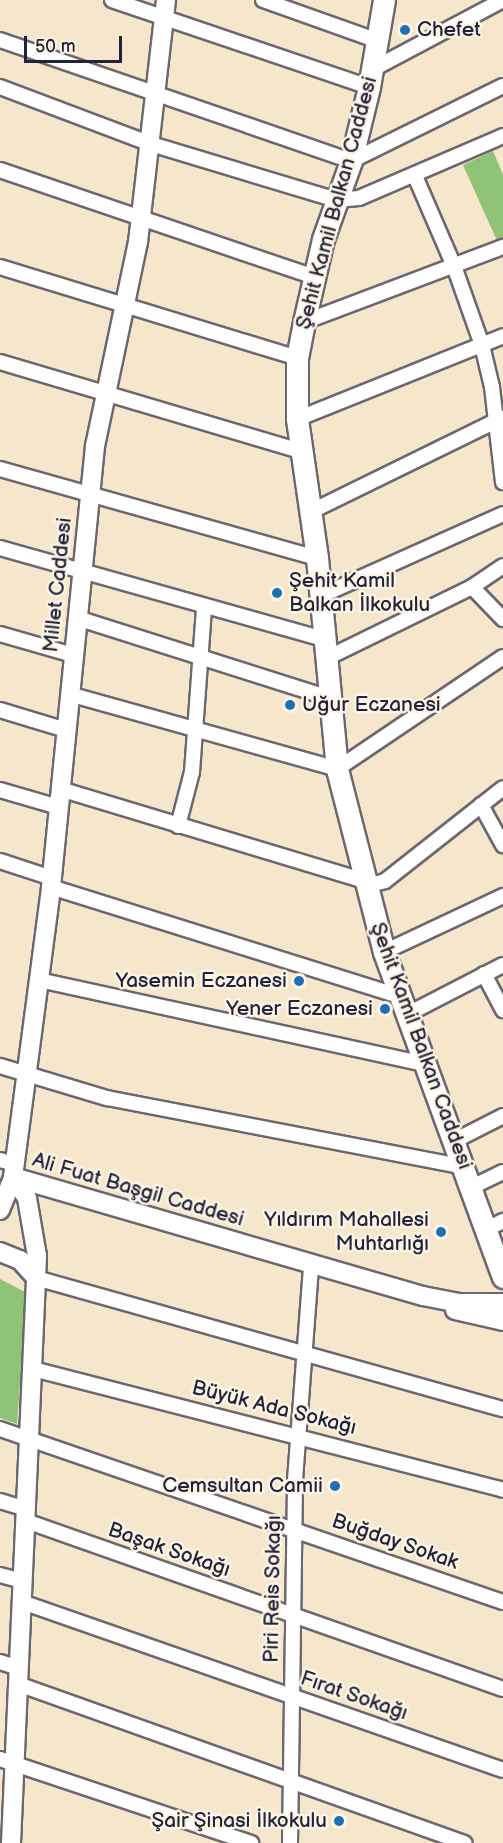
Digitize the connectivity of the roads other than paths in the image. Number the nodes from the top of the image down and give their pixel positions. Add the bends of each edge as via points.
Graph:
1 (112, 0) edge
2 (166, 0) edge
3 (263, 0) edge
4 (384, 0) edge
5 (503, 0) edge
6 (165, 19) junction
7 (378, 41) junction
8 (1, 43) edge
9 (371, 78) junction
10 (503, 86) edge
11 (0, 87) edge
12 (157, 94) junction
13 (503, 136) edge
14 (151, 144) junction
15 (351, 161) junction
16 (0, 170) edge
17 (415, 176) junction
18 (337, 201) junction
19 (141, 216) junction
20 (503, 247) edge
21 (454, 266) junction
22 (0, 267) edge
23 (314, 277) junction
24 (124, 306) junction
25 (304, 322) junction
26 (503, 336) edge
27 (482, 345) junction
28 (297, 358) junction
29 (0, 362) edge
30 (105, 394) junction
31 (297, 419) junction
32 (500, 420) edge
33 (300, 451) junction
34 (0, 469) edge
35 (503, 482) edge
36 (89, 495) junction
37 (310, 512) junction
38 (503, 514) edge
39 (0, 548) edge
40 (317, 558) junction
41 (503, 566) edge
42 (82, 572) junction
43 (472, 587) junction
44 (320, 597) junction
45 (204, 608) junction
46 (77, 618) junction
47 (503, 619) edge
48 (0, 634) edge
49 (326, 648) junction
50 (73, 654) junction
51 (503, 657) edge
52 (201, 660) junction
53 (69, 694) junction
54 (332, 699) junction
55 (0, 710) edge
56 (197, 728) junction
57 (66, 730) junction
58 (337, 769) junction
59 (503, 788) edge
60 (0, 789) edge
61 (59, 798) junction
62 (481, 805) junction
63 (178, 825) junction
64 (503, 845) edge
65 (0, 861) edge
66 (52, 882) junction
67 (367, 883) junction
68 (503, 896) edge
69 (384, 952) junction
70 (503, 964) edge
71 (484, 974) junction
72 (39, 980) junction
73 (403, 1005) junction
74 (503, 1010) edge
75 (425, 1064) junction
76 (0, 1066) edge
77 (26, 1073) junction
78 (503, 1116) edge
79 (454, 1141) junction
80 (9, 1167) edge
81 (464, 1167) junction
82 (503, 1172) edge
83 (472, 1188) junction
84 (64, 1190) junction
85 (30, 1208) junction
86 (0, 1210) edge
87 (495, 1225) edge
88 (35, 1242) junction
89 (5, 1253) edge
90 (311, 1265) junction
91 (502, 1270) edge
92 (36, 1278) junction
93 (423, 1296) junction
94 (503, 1303) edge
95 (503, 1320) edge
96 (303, 1355) junction
97 (33, 1368) junction
98 (503, 1409) edge
99 (0, 1429) edge
100 (297, 1434) junction
101 (30, 1439) junction
102 (503, 1490) edge
103 (0, 1501) edge
104 (26, 1515) junction
105 (294, 1529) junction
106 (0, 1575) edge
107 (23, 1581) junction
108 (22, 1602) junction
109 (503, 1602) edge
110 (291, 1615) junction
111 (0, 1662) edge
112 (19, 1676) junction
113 (503, 1689) edge
114 (293, 1697) junction
115 (6, 1761) edge
116 (503, 1770) edge
117 (292, 1781) junction
118 (8, 1836) edge
119 (251, 1843) edge
120 (290, 1843) edge
121 (465, 1843) edge

1 - 6 street
2 - 6 main road, Millet Caddesi
3 - 7 street
4 - 7 main road, Şehit Kamil Balkan Caddesi
5 - 9 street
6 - 9 street
6 - 12 main road, Millet Caddesi
7 - 9 main road, Şehit Kamil Balkan Caddesi
8 - 12 street
9 - 15 main road, Şehit Kamil Balkan Caddesi
10 - 15 street
11 - 14 street
12 - 14 main road, Millet Caddesi
12 - 15 street
13 - 17 street
14 - 18 street
14 - 19 main road, Millet Caddesi
15 - 18 main road, Şehit Kamil Balkan Caddesi
16 - 19 street
17 - 18 street via 359,198
17 - 21 street
18 - 23 main road, Şehit Kamil Balkan Caddesi
19 - 23 street
19 - 24 main road, Millet Caddesi
20 - 21 street
21 - 25 street
21 - 27 street
22 - 24 street
23 - 25 main road, Şehit Kamil Balkan Caddesi
24 - 28 street
24 - 30 main road, Millet Caddesi
25 - 28 main road, Şehit Kamil Balkan Caddesi
26 - 27 street
27 - 31 street
27 - 32 street
28 - 31 main road, Şehit Kamil Balkan Caddesi
29 - 30 street
30 - 33 street
30 - 36 main road, Millet Caddesi
31 - 33 main road, Şehit Kamil Balkan Caddesi
32 - 35 street
32 - 37 street
33 - 37 main road, Şehit Kamil Balkan Caddesi
34 - 36 street
36 - 40 street
36 - 42 main road, Millet Caddesi
37 - 40 main road, Şehit Kamil Balkan Caddesi
38 - 44 street
39 - 42 street
40 - 44 main road, Şehit Kamil Balkan Caddesi
41 - 43 street
42 - 45 street
42 - 46 main road, Millet Caddesi
43 - 47 street
43 - 49 street
44 - 49 main road, Şehit Kamil Balkan Caddesi
45 - 49 street
45 - 52 street
46 - 50 main road, Millet Caddesi
46 - 52 street
48 - 50 street
49 - 54 main road, Şehit Kamil Balkan Caddesi
50 - 53 main road, Millet Caddesi
51 - 58 street
52 - 54 street
52 - 56 street
53 - 56 street
53 - 57 main road, Millet Caddesi
54 - 58 main road, Şehit Kamil Balkan Caddesi
55 - 57 street
56 - 58 street
56 - 63 street via 192,772
57 - 61 main road, Millet Caddesi
58 - 67 main road, Şehit Kamil Balkan Caddesi
59 - 62 street
60 - 61 street
61 - 63 street
61 - 66 main road, Millet Caddesi
62 - 64 street
62 - 67 street via 385,881
63 - 67 street
65 - 66 street
66 - 72 main road, Millet Caddesi
66 - 73 street
67 - 69 main road, Şehit Kamil Balkan Caddesi
68 - 69 street
69 - 73 main road, Şehit Kamil Balkan Caddesi
70 - 71 street
71 - 73 street
71 - 74 street
72 - 75 street
72 - 77 main road, Millet Caddesi
73 - 75 main road, Şehit Kamil Balkan Caddesi
75 - 79 main road, Şehit Kamil Balkan Caddesi
76 - 77 street
77 - 80 main road, Millet Caddesi
77 - 81 street via 107,1098
78 - 79 street
79 - 81 main road, Şehit Kamil Balkan Caddesi
80 - 84 main road, Ali Fuat Başgil Caddesi
80 - 85 main road
80 - 86 main road, Millet Caddesi
81 - 83 main road, Şehit Kamil Balkan Caddesi
82 - 83 street
83 - 87 main road, Şehit Kamil Balkan Caddesi
84 - 85 main road
84 - 90 main road, Ali Fuat Başgil Caddesi
85 - 88 main road
87 - 91 main road, Şehit Kamil Balkan Caddesi
88 - 89 main road
88 - 92 main road
89 - 92 main road
90 - 93 main road, Ali Fuat Başgil Caddesi
90 - 96 street, Piri Reis Sokağı
92 - 96 street via 135,1303
92 - 97 main road
93 - 94 main road via 459,1303
93 - 95 main road via 468,1314
96 - 98 street
96 - 100 street, Piri Reis Sokağı
97 - 100 street, Büyük Ada Sokağı
97 - 101 main road
99 - 101 street, Buğday Sokak
100 - 102 street, Büyük Ada Sokağı
100 - 105 street, Piri Reis Sokağı
101 - 104 main road
101 - 105 street, Buğday Sokak
103 - 104 street, Başak Sokağı
104 - 107 main road
104 - 110 street, Başak Sokağı
105 - 109 street, Buğday Sokak
105 - 110 street, Piri Reis Sokağı
106 - 107 street
107 - 108 main road
108 - 112 main road
108 - 114 street, Fırat Sokağı
110 - 113 street, Başak Sokağı
110 - 114 street, Piri Reis Sokağı
111 - 112 street
112 - 115 main road
112 - 117 street
114 - 116 street, Fırat Sokağı
114 - 117 street, Piri Reis Sokağı
115 - 118 main road
115 - 119 street
117 - 120 street, Piri Reis Sokağı
117 - 121 street

